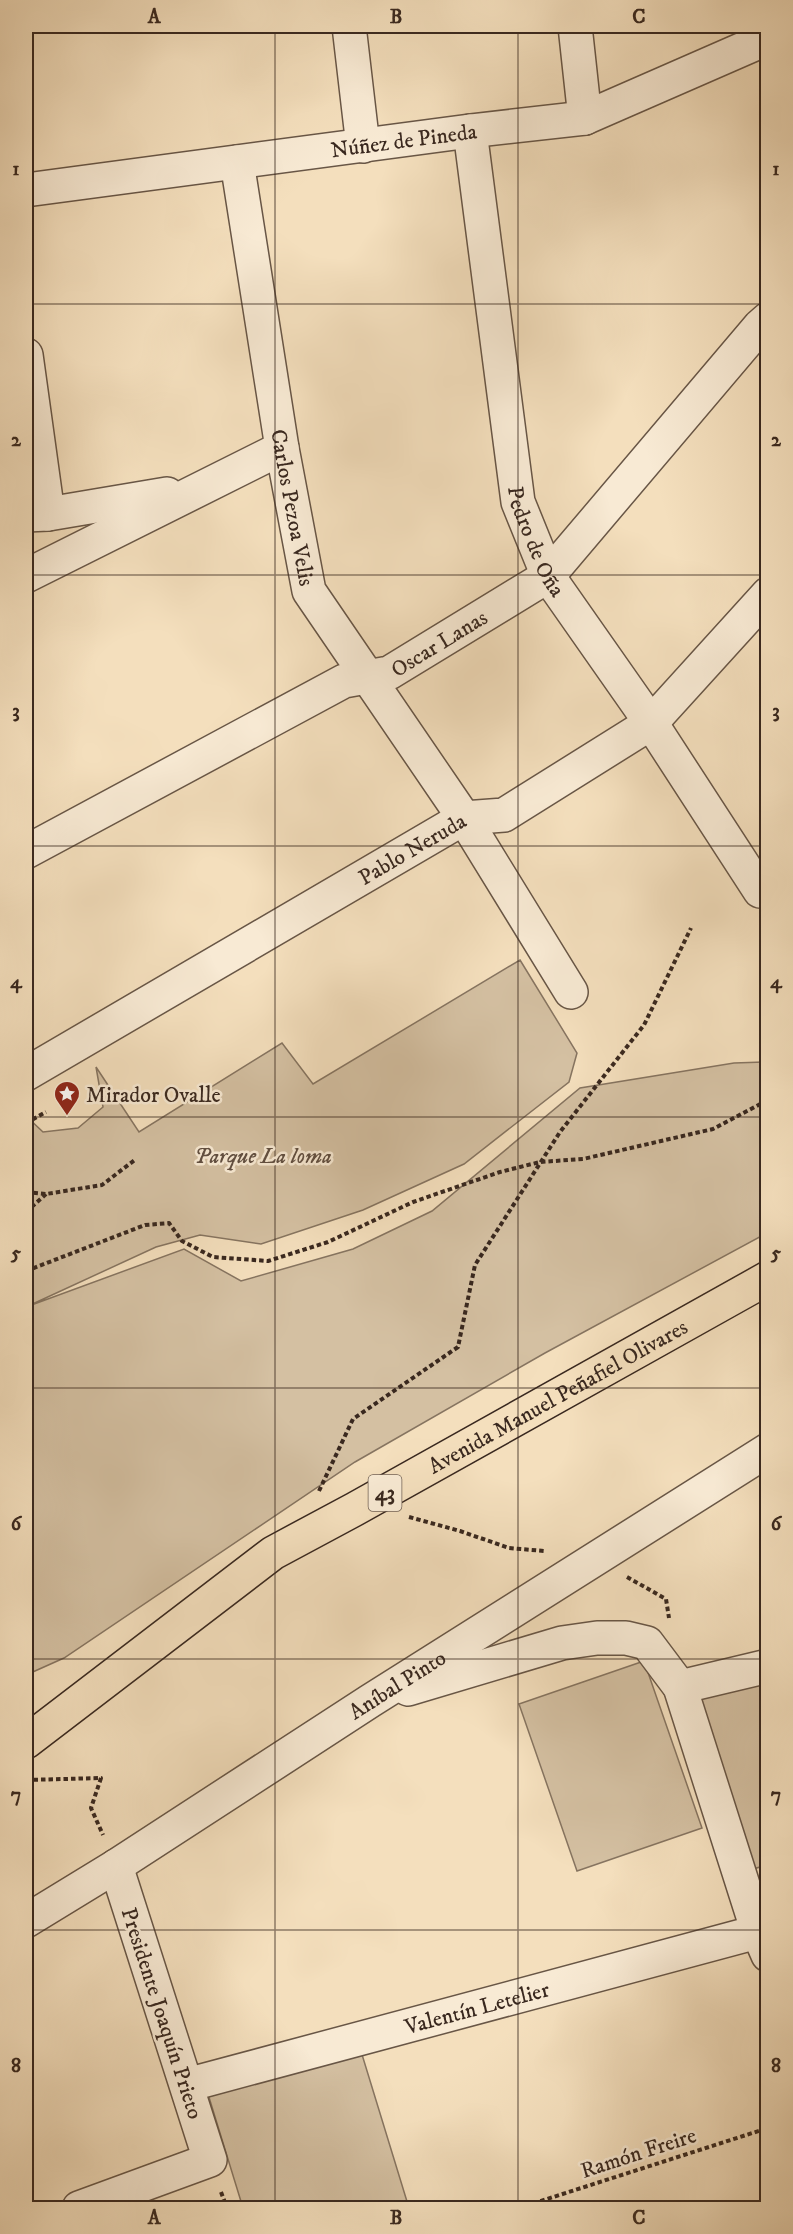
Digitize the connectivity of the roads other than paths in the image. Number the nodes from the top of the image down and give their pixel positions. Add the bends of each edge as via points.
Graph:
1 (349, 26) edge
2 (575, 26) edge
3 (768, 38) edge
4 (585, 118) junction
5 (470, 131) junction
6 (363, 146) junction
7 (237, 162) junction
8 (26, 190) edge
9 (768, 320) edge
10 (26, 355) edge
11 (282, 448) junction
12 (201, 488) junction
13 (37, 515) edge
14 (26, 576) edge
15 (548, 576) junction
16 (768, 594) edge
17 (368, 676) junction
18 (651, 723) junction
19 (464, 818) junction
20 (26, 852) edge
21 (760, 891) dead end
22 (571, 992) dead end
23 (26, 1074) edge
24 (768, 1278) edge
25 (768, 1450) edge
26 (768, 1666) edge
27 (680, 1687) junction
28 (370, 1701) junction
29 (26, 1742) edge
30 (116, 1866) junction
31 (26, 1921) edge
32 (764, 1939) edge
33 (187, 2085) junction
34 (79, 2208) edge

1 - 6 street
2 - 4 street
3 - 4 street, Núñez de Pineda
4 - 5 street, Núñez de Pineda
5 - 6 street, Núñez de Pineda
5 - 15 street, Pedro de Oña via 518,502
6 - 7 street, Núñez de Pineda
7 - 8 street, Núñez de Pineda
7 - 11 street, Carlos Pezoa Velis
9 - 15 street, Oscar Lanas
10 - 13 street
11 - 12 street
11 - 17 street, Carlos Pezoa Velis via 309,591
12 - 13 street
12 - 14 street
15 - 17 street, Oscar Lanas via 389,673
15 - 18 street, Pedro de Oña
16 - 18 street, Pablo Neruda
17 - 19 street, Carlos Pezoa Velis
17 - 20 street, Oscar Lanas via 344,681
18 - 19 street, Pablo Neruda via 504,815
18 - 21 street, Pedro de Oña
19 - 22 street, Carlos Pezoa Velis
19 - 23 street, Pablo Neruda
24 - 29 main road, Avenida Manuel Peñafiel Olivares / 43 via 273,1553
25 - 28 street, Aníbal Pinto
26 - 27 street
27 - 28 street via 647,1643 597,1638 562,1643
27 - 32 street
28 - 30 street, Aníbal Pinto
30 - 31 street, Aníbal Pinto
30 - 33 street, Presidente Joaquín Prieto
32 - 33 street, Valentín Letelier
33 - 34 street, Presidente Joaquín Prieto via 210,2160

